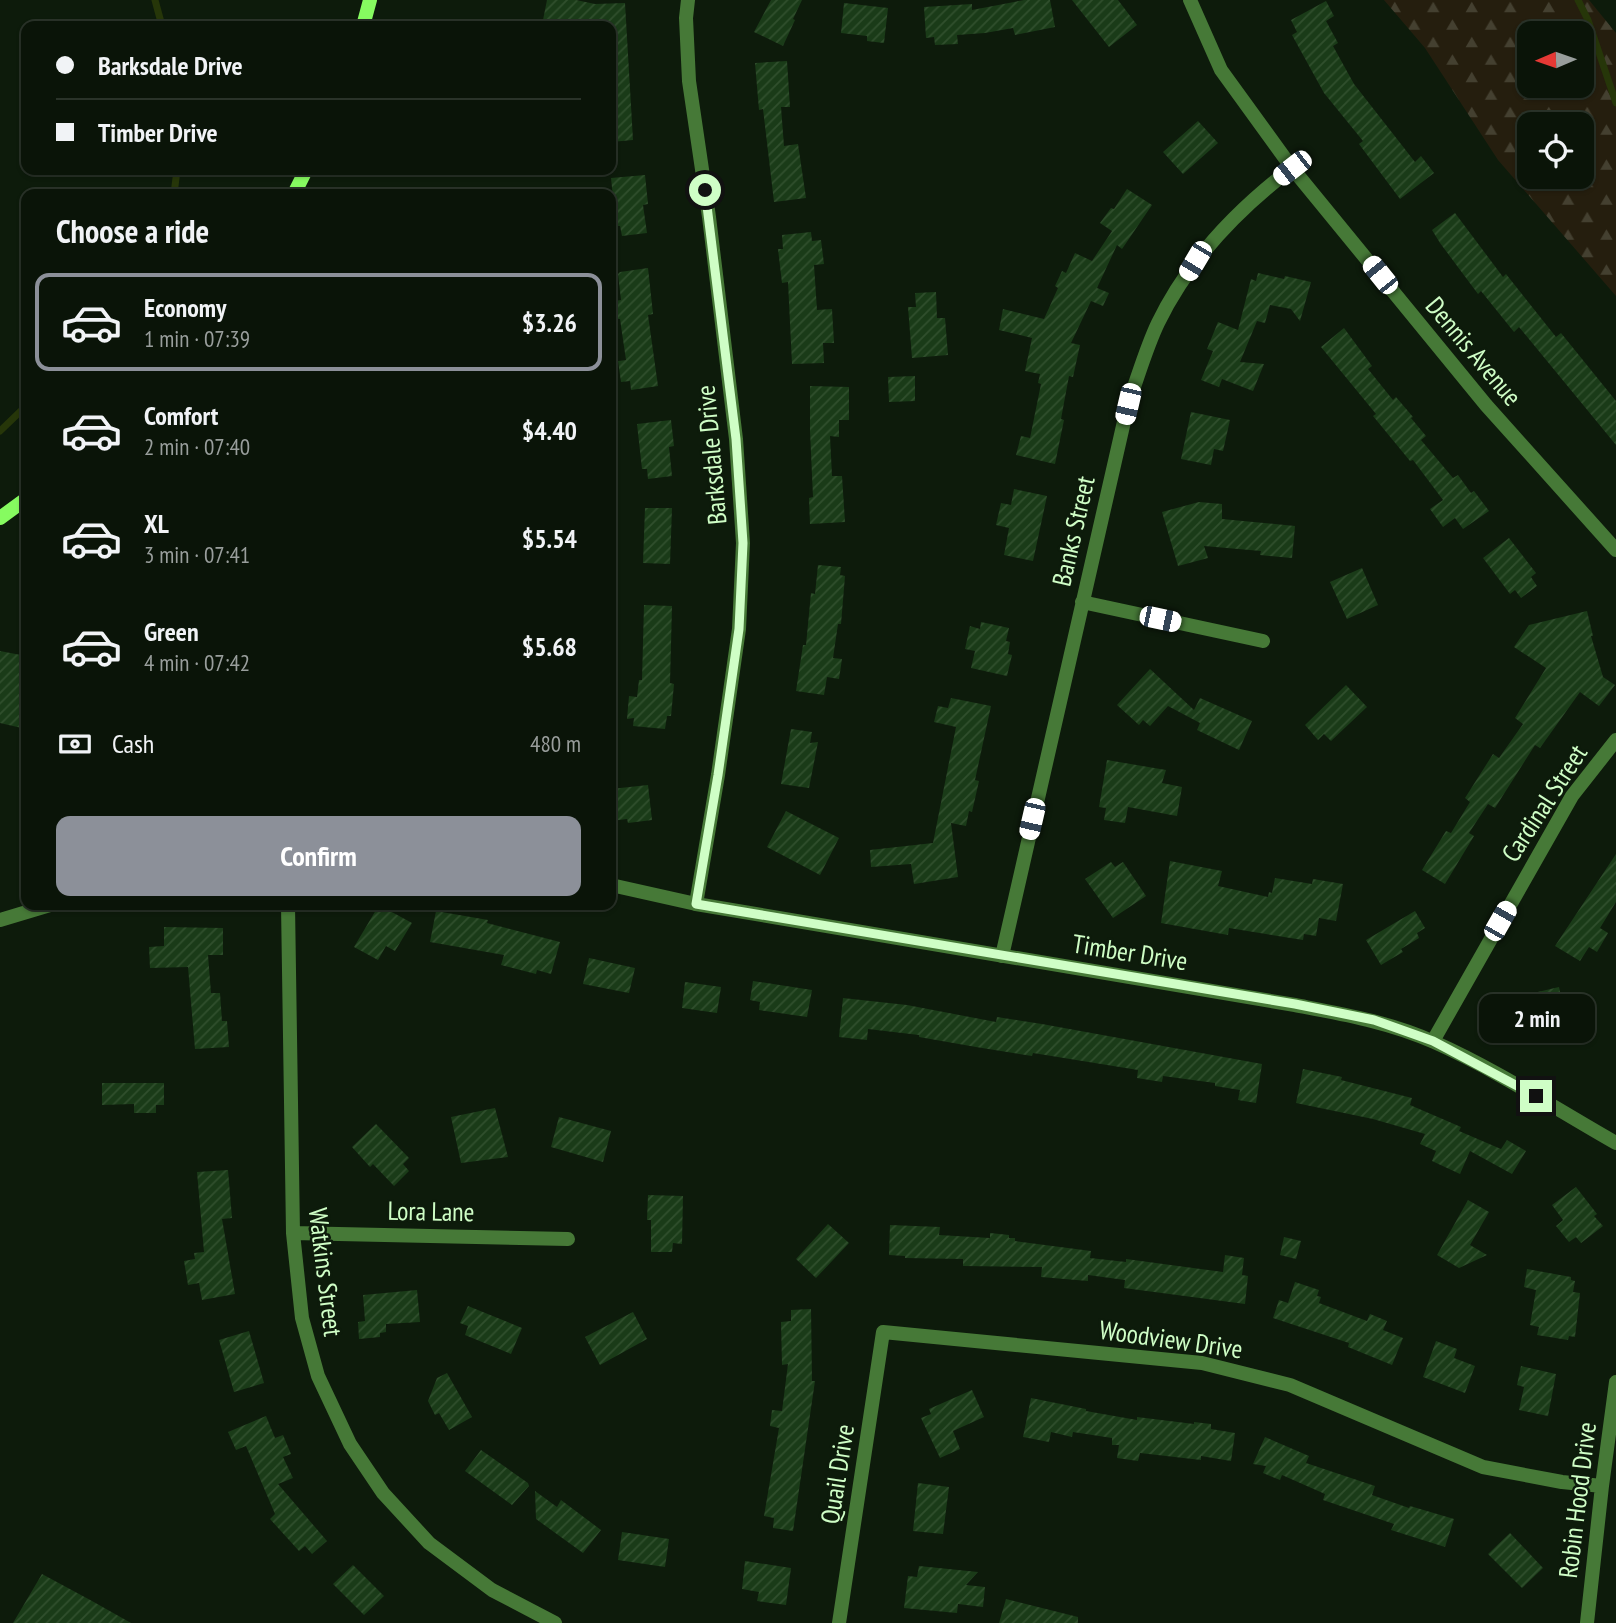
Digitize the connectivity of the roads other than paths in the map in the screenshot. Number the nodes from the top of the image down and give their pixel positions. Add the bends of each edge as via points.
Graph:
1 (370, 0) edge
2 (688, 0) edge
3 (1190, 0) edge
4 (364, 21) edge
5 (1292, 168) junction
6 (21, 503) edge
7 (0, 518) edge
8 (1616, 550) edge
9 (1082, 601) junction
10 (1263, 641) dead end
11 (1616, 740) edge
12 (616, 886) edge
13 (696, 904) junction
14 (32, 910) edge
15 (288, 910) edge
16 (0, 919) edge
17 (1002, 956) junction
18 (1433, 1041) junction
19 (1616, 1143) edge
20 (293, 1233) junction
21 (568, 1238) dead end
22 (883, 1332) joint
23 (1616, 1382) edge
24 (1602, 1486) junction
25 (555, 1623) edge
26 (839, 1623) edge
27 (1587, 1623) edge

1 - 4 main road
2 - 13 street, Barksdale Drive via 689,81 736,439 743,543 739,629
3 - 5 street, Dennis Avenue via 1222,70
5 - 8 street, Dennis Avenue via 1486,405
5 - 9 street, Banks Street via 1262,191 1195,261 1158,323 1128,404
6 - 7 main road
9 - 10 street
9 - 17 street, Banks Street
11 - 18 street, Cardinal Street via 1572,796
12 - 13 street, Timber Drive
13 - 17 street, Timber Drive
14 - 16 street
15 - 20 street, Watkins Street
17 - 18 street, Timber Drive via 1295,1004 1374,1020
18 - 19 street, Timber Drive
20 - 21 street, Lora Lane
20 - 25 street, Watkins Street via 302,1318 318,1376 350,1444 383,1493 429,1543 492,1590
22 - 24 street, Woodview Drive via 1202,1363 1290,1385 1483,1467
22 - 26 street, Quail Drive
23 - 24 street, Robin Hood Drive
24 - 27 street, Robin Hood Drive

